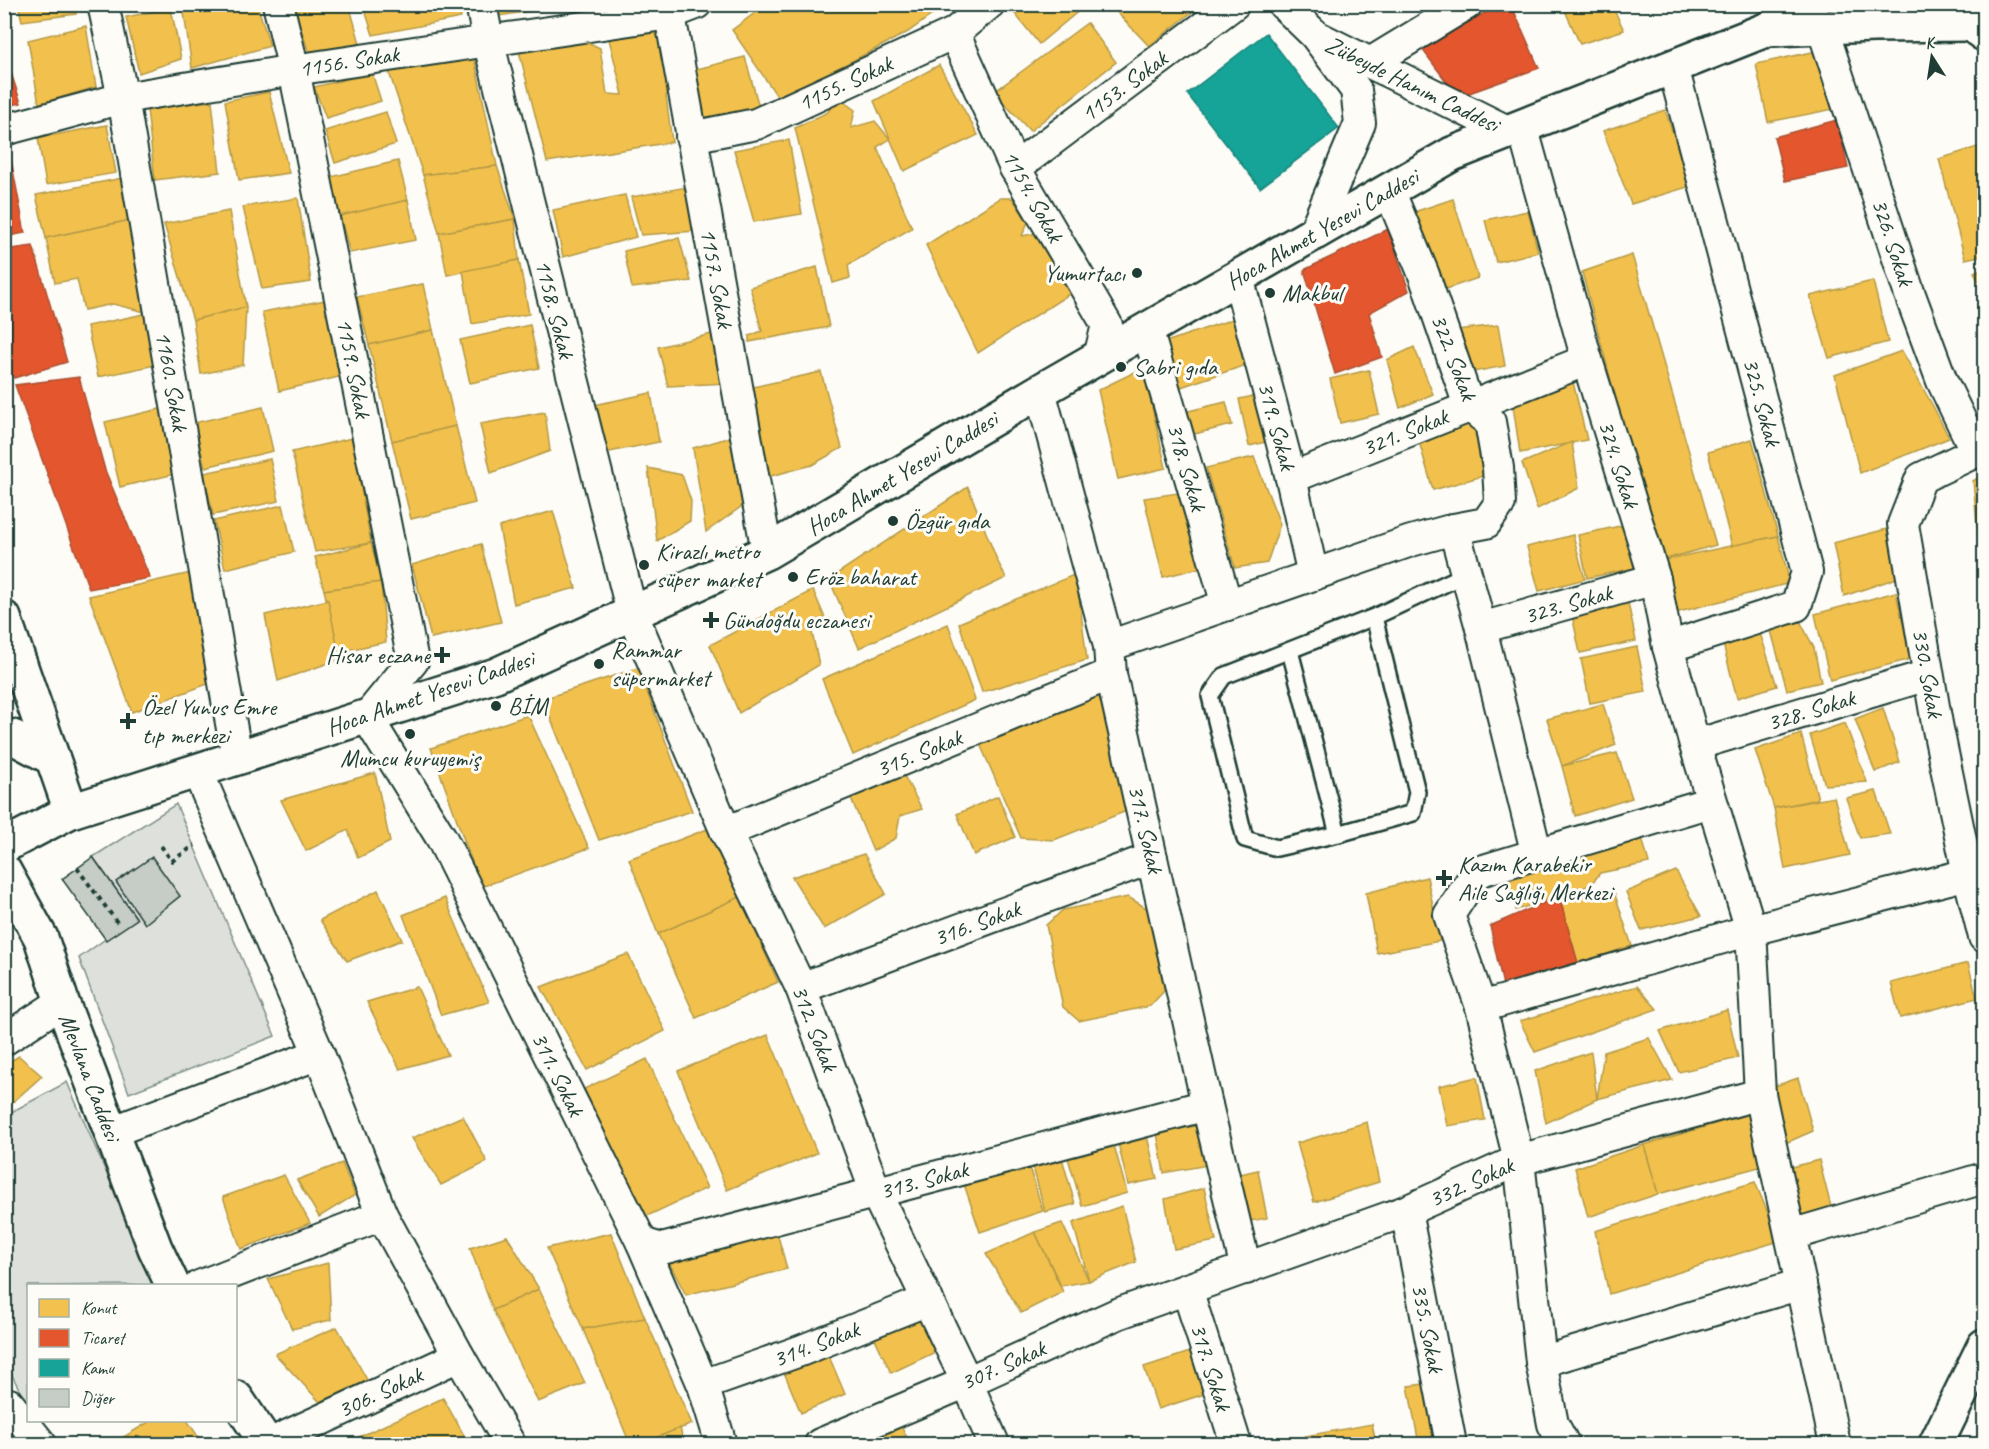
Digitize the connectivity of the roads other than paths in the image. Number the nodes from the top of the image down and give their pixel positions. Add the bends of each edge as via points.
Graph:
1 (103, 4) edge
2 (278, 4) edge
3 (481, 4) edge
4 (989, 4) edge
5 (1234, 4) edge
6 (1283, 4) edge
7 (1467, 4) edge
8 (678, 8) edge
9 (1812, 11) edge
10 (1969, 21) edge
11 (954, 33) junction
12 (1315, 36) junction
13 (488, 40) junction
14 (1370, 63) junction
15 (1673, 67) junction
16 (294, 70) junction
17 (123, 98) junction
18 (1516, 129) junction
19 (4, 130) edge
20 (691, 137) junction
21 (1015, 168) junction
22 (1389, 190) junction
23 (1313, 234) junction
24 (1238, 277) junction
25 (1147, 329) junction
26 (1099, 357) junction
27 (1587, 360) junction
28 (1040, 391) junction
29 (1469, 406) junction
30 (1980, 450) edge
31 (1291, 478) junction
32 (1454, 529) junction
33 (767, 552) junction
34 (1466, 574) junction
35 (1313, 575) junction
36 (1655, 579) junction
37 (1227, 605) junction
38 (632, 613) junction
39 (1374, 617) junction
40 (4, 618) edge
41 (1481, 628) junction
42 (1668, 647) junction
43 (1290, 651) junction
44 (1110, 660) junction
45 (1928, 675) junction
46 (367, 717) junction
47 (4, 735) edge
48 (1695, 745) junction
49 (52, 758) junction
50 (237, 758) junction
51 (197, 770) junction
52 (1711, 802) junction
53 (71, 811) junction
54 (726, 831) junction
55 (1338, 834) junction
56 (4, 846) edge
57 (1537, 855) junction
58 (1152, 858) junction
59 (4, 871) edge
60 (1968, 874) junction
61 (1751, 930) junction
62 (1984, 937) edge
63 (801, 988) junction
64 (62, 1002) junction
65 (1481, 1007) junction
66 (4, 1040) edge
67 (319, 1054) junction
68 (1761, 1094) junction
69 (1207, 1105) junction
70 (111, 1132) junction
71 (1519, 1160) junction
72 (1984, 1178) edge
73 (876, 1193) junction
74 (1406, 1211) junction
75 (382, 1215) junction
76 (1791, 1235) junction
77 (642, 1243) junction
78 (1246, 1269) junction
79 (172, 1284) edge
80 (204, 1284) edge
81 (1801, 1284) junction
82 (1187, 1289) junction
83 (928, 1300) junction
84 (1984, 1346) edge
85 (459, 1356) junction
86 (1541, 1362) junction
87 (967, 1382) junction
88 (703, 1385) junction
89 (237, 1399) edge
90 (4, 1405) edge
91 (41, 1444) edge
92 (268, 1444) edge
93 (510, 1444) edge
94 (721, 1444) edge
95 (820, 1444) edge
96 (994, 1444) edge
97 (1236, 1444) edge
98 (1451, 1444) edge
99 (1564, 1444) edge
100 (1835, 1444) edge
101 (1936, 1444) edge

1 - 17 street, 1160. Sokak
2 - 16 street, 1159. Sokak
3 - 13 street, 1158. Sokak
4 - 11 street, 1155. Sokak
5 - 21 street, 1153. Sokak
6 - 12 street, Zübeyde Hanım Caddesi
7 - 14 street
8 - 13 street, 1156. Sokak
8 - 20 street, 1157. Sokak
9 - 10 main road, Hoca Ahmet Yesevi Caddesi
9 - 15 main road, Hoca Ahmet Yesevi Caddesi
9 - 30 street, 326. Sokak via 1942,381
11 - 20 street, 1155. Sokak via 756,124
11 - 21 street, 1154. Sokak
12 - 14 street, Zübeyde Hanım Caddesi
12 - 23 street, Zübeyde Hanım Caddesi via 1356,90 1360,123
13 - 16 street, 1156. Sokak
13 - 38 street, 1158. Sokak
14 - 18 street, Zübeyde Hanım Caddesi
15 - 18 main road, Hoca Ahmet Yesevi Caddesi
15 - 42 street, 325. Sokak via 1807,572 1796,606
16 - 17 street, 1156. Sokak
16 - 46 street, 1159. Sokak via 413,661
17 - 19 street, 1156. Sokak
17 - 50 street, 1160. Sokak
18 - 22 main road, Hoca Ahmet Yesevi Caddesi via 1452,154
18 - 27 street, 324. Sokak
20 - 33 street, 1157. Sokak
21 - 26 street, 1154. Sokak via 1107,325
22 - 23 main road, Hoca Ahmet Yesevi Caddesi
22 - 29 street, 322. Sokak via 1424,275
23 - 24 main road, Hoca Ahmet Yesevi Caddesi
24 - 25 main road, Hoca Ahmet Yesevi Caddesi
24 - 31 street, 319. Sokak
25 - 26 main road, Hoca Ahmet Yesevi Caddesi
25 - 37 street, 318. Sokak
26 - 28 main road, Hoca Ahmet Yesevi Caddesi
27 - 29 street, 321. Sokak
27 - 36 street, 324. Sokak
28 - 33 main road, Hoca Ahmet Yesevi Caddesi
28 - 44 street, 317. Sokak
29 - 31 street, 321. Sokak
29 - 32 street, 322. Sokak via 1490,422 1500,503 1485,523
30 - 45 street, 330. Sokak via 1921,478 1903,524
31 - 35 street, 319. Sokak
32 - 34 street
32 - 35 street, 322. Sokak
33 - 38 main road, Hoca Ahmet Yesevi Caddesi
34 - 39 lane
34 - 41 street
35 - 37 street, 322. Sokak
36 - 41 street, 323. Sokak
36 - 42 street, 324. Sokak
37 - 44 street, 322. Sokak
38 - 46 main road, Hoca Ahmet Yesevi Caddesi via 496,675
38 - 54 street, 312. Sokak
39 - 43 lane
39 - 55 lane via 1418,792 1413,813
40 - 49 main road
41 - 57 street
42 - 48 street, 324. Sokak
43 - 55 lane
43 - 55 lane via 1224,676 1210,696 1245,838 1277,848
44 - 54 street, 315. Sokak
44 - 58 street, 317. Sokak
45 - 48 street, 328. Sokak
45 - 60 street, 330. Sokak
46 - 50 main road, Hoca Ahmet Yesevi Caddesi
46 - 77 street, 311. Sokak via 442,839
47 - 49 main road
48 - 52 street, 324. Sokak
49 - 53 main road
50 - 51 main road, Hoca Ahmet Yesevi Caddesi
51 - 53 main road, Hoca Ahmet Yesevi Caddesi
51 - 67 street
52 - 57 street
52 - 61 street, 324. Sokak
53 - 56 main road, Hoca Ahmet Yesevi Caddesi
54 - 63 street, 312. Sokak
57 - 65 street via 1477,872 1449,915
58 - 63 street, 316. Sokak
58 - 69 street, 317. Sokak
59 - 64 main road, Mevlana Caddesi via 41,938
60 - 61 street
60 - 62 street, 330. Sokak
61 - 65 street
61 - 68 street, 324. Sokak
63 - 73 street, 312. Sokak
64 - 66 street
64 - 70 main road, Mevlana Caddesi
65 - 71 street
67 - 70 street
67 - 75 street
68 - 71 street, 332. Sokak
68 - 76 street, 324. Sokak
69 - 73 street, 313. Sokak
69 - 78 street, 317. Sokak
70 - 79 main road, Mevlana Caddesi
71 - 74 street, 332. Sokak
71 - 86 street
72 - 76 street
73 - 77 street, 313. Sokak via 662,1249
73 - 83 street, 312. Sokak
74 - 78 street, 332. Sokak
74 - 98 street, 335. Sokak
75 - 80 street
75 - 85 street
76 - 81 street, 324. Sokak
77 - 88 street, 311. Sokak
78 - 82 street, 332. Sokak
81 - 86 street
81 - 100 street, 324. Sokak
82 - 87 street, 307. Sokak via 1117,1314
82 - 97 street, 317. Sokak
83 - 87 street, 312. Sokak
83 - 88 street, 314. Sokak
84 - 101 main road
85 - 92 street, 306. Sokak
85 - 93 street
86 - 99 street via 1553,1424
87 - 95 street, 307. Sokak
87 - 96 street, 312. Sokak
88 - 94 street, 311. Sokak
89 - 92 main road
90 - 91 street via 9,1404

